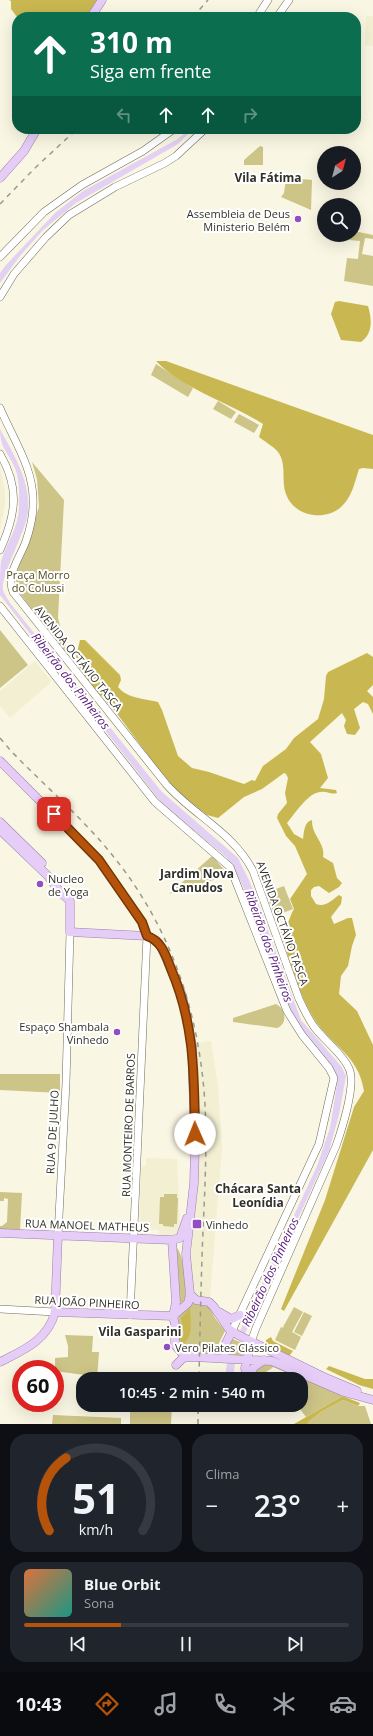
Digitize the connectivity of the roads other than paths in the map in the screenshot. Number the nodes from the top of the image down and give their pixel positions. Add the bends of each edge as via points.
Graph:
1 (102, 0) edge
2 (268, 0) edge
3 (289, 0) edge
4 (94, 12) edge
5 (260, 12) edge
6 (281, 12) edge
7 (34, 134) edge
8 (167, 134) edge
9 (200, 134) edge
10 (0, 178) edge
11 (0, 258) edge
12 (0, 297) edge
13 (0, 408) edge
14 (0, 454) edge
15 (0, 550) edge
16 (0, 606) edge
17 (0, 761) edge
18 (0, 822) edge
19 (0, 830) edge
20 (66, 897) junction
21 (70, 932) junction
22 (147, 936) junction
23 (191, 1205) junction
24 (0, 1233) edge
25 (58, 1235) junction
26 (134, 1238) junction
27 (172, 1240) junction
28 (186, 1254) junction
29 (190, 1294) junction
30 (176, 1302) junction
31 (186, 1306) junction
32 (215, 1308) junction
33 (0, 1309) edge
34 (55, 1312) junction
35 (130, 1315) junction
36 (240, 1315) junction
37 (172, 1316) junction
38 (229, 1318) junction
39 (231, 1330) junction
40 (251, 1342) junction
41 (192, 1357) junction
42 (224, 1359) junction
43 (234, 1359) junction
44 (246, 1359) junction
45 (264, 1360) junction
46 (0, 1362) edge
47 (176, 1365) dead end
48 (301, 1366) junction
49 (289, 1368) junction
50 (242, 1372) edge
51 (245, 1372) edge
52 (251, 1372) edge
53 (373, 1395) edge
54 (373, 1400) edge

1 - 4 main road
2 - 5 street
3 - 6 street
7 - 10 main road via 24,151
8 - 11 street via 87,182 44,212
9 - 12 street via 176,156 115,187 69,215 18,269 4,287
13 - 40 street, AVENIDA OCTÁVIO TASCA via 29,472 33,496 28,535 12,573 10,583 13,592 166,784 186,804 228,837 244,855 253,871 308,1019 344,1060 350,1073 350,1088 338,1142
14 - 15 street via 9,471 14,499 9,529
16 - 36 street via 155,802 230,867 287,1011 334,1078 319,1144
17 - 22 main road via 99,860 142,922
18 - 20 main road via 55,876 65,889
19 - 20 main road
20 - 21 main road via 70,902
21 - 22 main road
21 - 25 street, RUA 9 DE JULHO
22 - 23 main road via 157,941 167,958 182,996 192,1045 195,1147
22 - 26 street, RUA MONTEIRO DE BARROS
23 - 27 main road via 180,1238
23 - 28 main road
24 - 25 main road, RUA MANOEL MATHEUS
25 - 26 main road, RUA MANOEL MATHEUS
25 - 34 main road, RUA 9 DE JULHO
26 - 27 main road, RUA MANOEL MATHEUS
26 - 35 street, RUA MONTEIRO DE BARROS
27 - 28 main road via 181,1245
27 - 30 main road
28 - 29 main road
29 - 31 main road via 190,1301
29 - 32 main road via 196,1300 209,1302
30 - 31 main road
30 - 37 main road
31 - 37 main road
32 - 38 main road
32 - 39 main road
33 - 34 street, RUA JOÃO PINHEIRO
34 - 35 main road, RUA JOÃO PINHEIRO
34 - 46 main road, RUA 9 DE JULHO via 53,1322 35,1343
35 - 37 main road, RUA JOÃO PINHEIRO
36 - 38 main road
36 - 39 street
37 - 41 main road via 175,1324 175,1345 181,1352
38 - 39 main road
39 - 40 main road
39 - 42 main road
40 - 44 main road
40 - 48 main road
41 - 42 main road
41 - 47 main road via 183,1358
42 - 43 main road
43 - 44 main road
43 - 50 main road
44 - 45 main road
44 - 51 main road
45 - 49 main road
45 - 52 main road
48 - 49 main road
48 - 53 main road via 343,1386
49 - 54 main road via 340,1391

